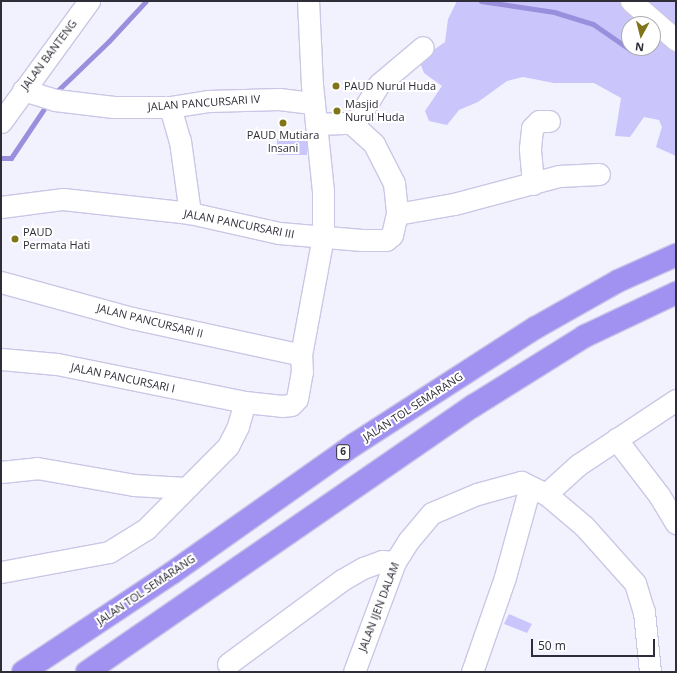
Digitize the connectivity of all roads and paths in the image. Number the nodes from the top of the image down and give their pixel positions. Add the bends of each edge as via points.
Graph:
1 (89, 1) edge
2 (308, 1) edge
3 (631, 1) edge
4 (676, 40) edge
5 (423, 47) dead end
6 (23, 90) junction
7 (314, 103) junction
8 (170, 107) junction
9 (4, 111) edge
10 (550, 121) dead end
11 (316, 124) junction
12 (354, 125) junction
13 (599, 174) dead end
14 (533, 184) junction
15 (1, 207) edge
16 (190, 213) junction
17 (397, 214) junction
18 (323, 236) junction
19 (676, 255) edge
20 (1, 282) edge
21 (676, 294) edge
22 (301, 355) junction
23 (1, 359) edge
24 (245, 402) junction
25 (673, 407) edge
26 (616, 440) junction
27 (1, 472) edge
28 (185, 488) junction
29 (538, 490) junction
30 (676, 523) edge
31 (395, 562) junction
32 (1, 572) edge
33 (228, 664) dead end
34 (23, 672) edge
35 (87, 672) edge
36 (354, 672) edge
37 (472, 672) edge
38 (650, 672) edge

1 - 6 street, JALAN BANTENG
2 - 7 street, JALAN PANCURSARI I
3 - 4 street
5 - 12 street via 379,84
6 - 8 street, JALAN PANCURSARI IV via 50,98 114,107
6 - 9 street, JALAN BANTENG
7 - 8 street, JALAN PANCURSARI IV via 279,99 223,100
7 - 11 street, JALAN PANCURSARI I
8 - 16 street via 181,148
10 - 14 street via 539,121 532,128 530,148
11 - 12 street
11 - 18 street, JALAN PANCURSARI I
12 - 17 street, JALAN PANCURSARI III via 374,144 388,168 394,183
13 - 14 street via 559,176
14 - 17 street via 454,204
15 - 16 street, JALAN PANCURSARI III via 63,198
16 - 18 street, JALAN PANCURSARI III via 279,233
17 - 18 street, JALAN PANCURSARI III via 392,235 386,240
18 - 22 street, JALAN PANCURSARI I
19 - 34 highway, JALAN TOL SEMARANG / 6 via 618,281 535,328 355,444 172,573
20 - 22 street, JALAN PANCURSARI II via 132,318
21 - 35 highway via 585,336 473,406
22 - 24 street, JALAN PANCURSARI I via 302,372 296,399 291,404 282,406
23 - 24 street, JALAN PANCURSARI I via 57,364
24 - 28 street via 238,426 228,446
25 - 26 street
26 - 29 street
26 - 30 street via 659,495
27 - 28 street via 37,468 134,485
28 - 32 street via 146,529 109,552
29 - 31 street, JALAN IJEN DALAM via 521,482 499,487 432,513
29 - 37 street
29 - 38 street via 584,526 635,583 644,612
31 - 33 street via 369,566 342,580
31 - 36 street, JALAN IJEN DALAM

